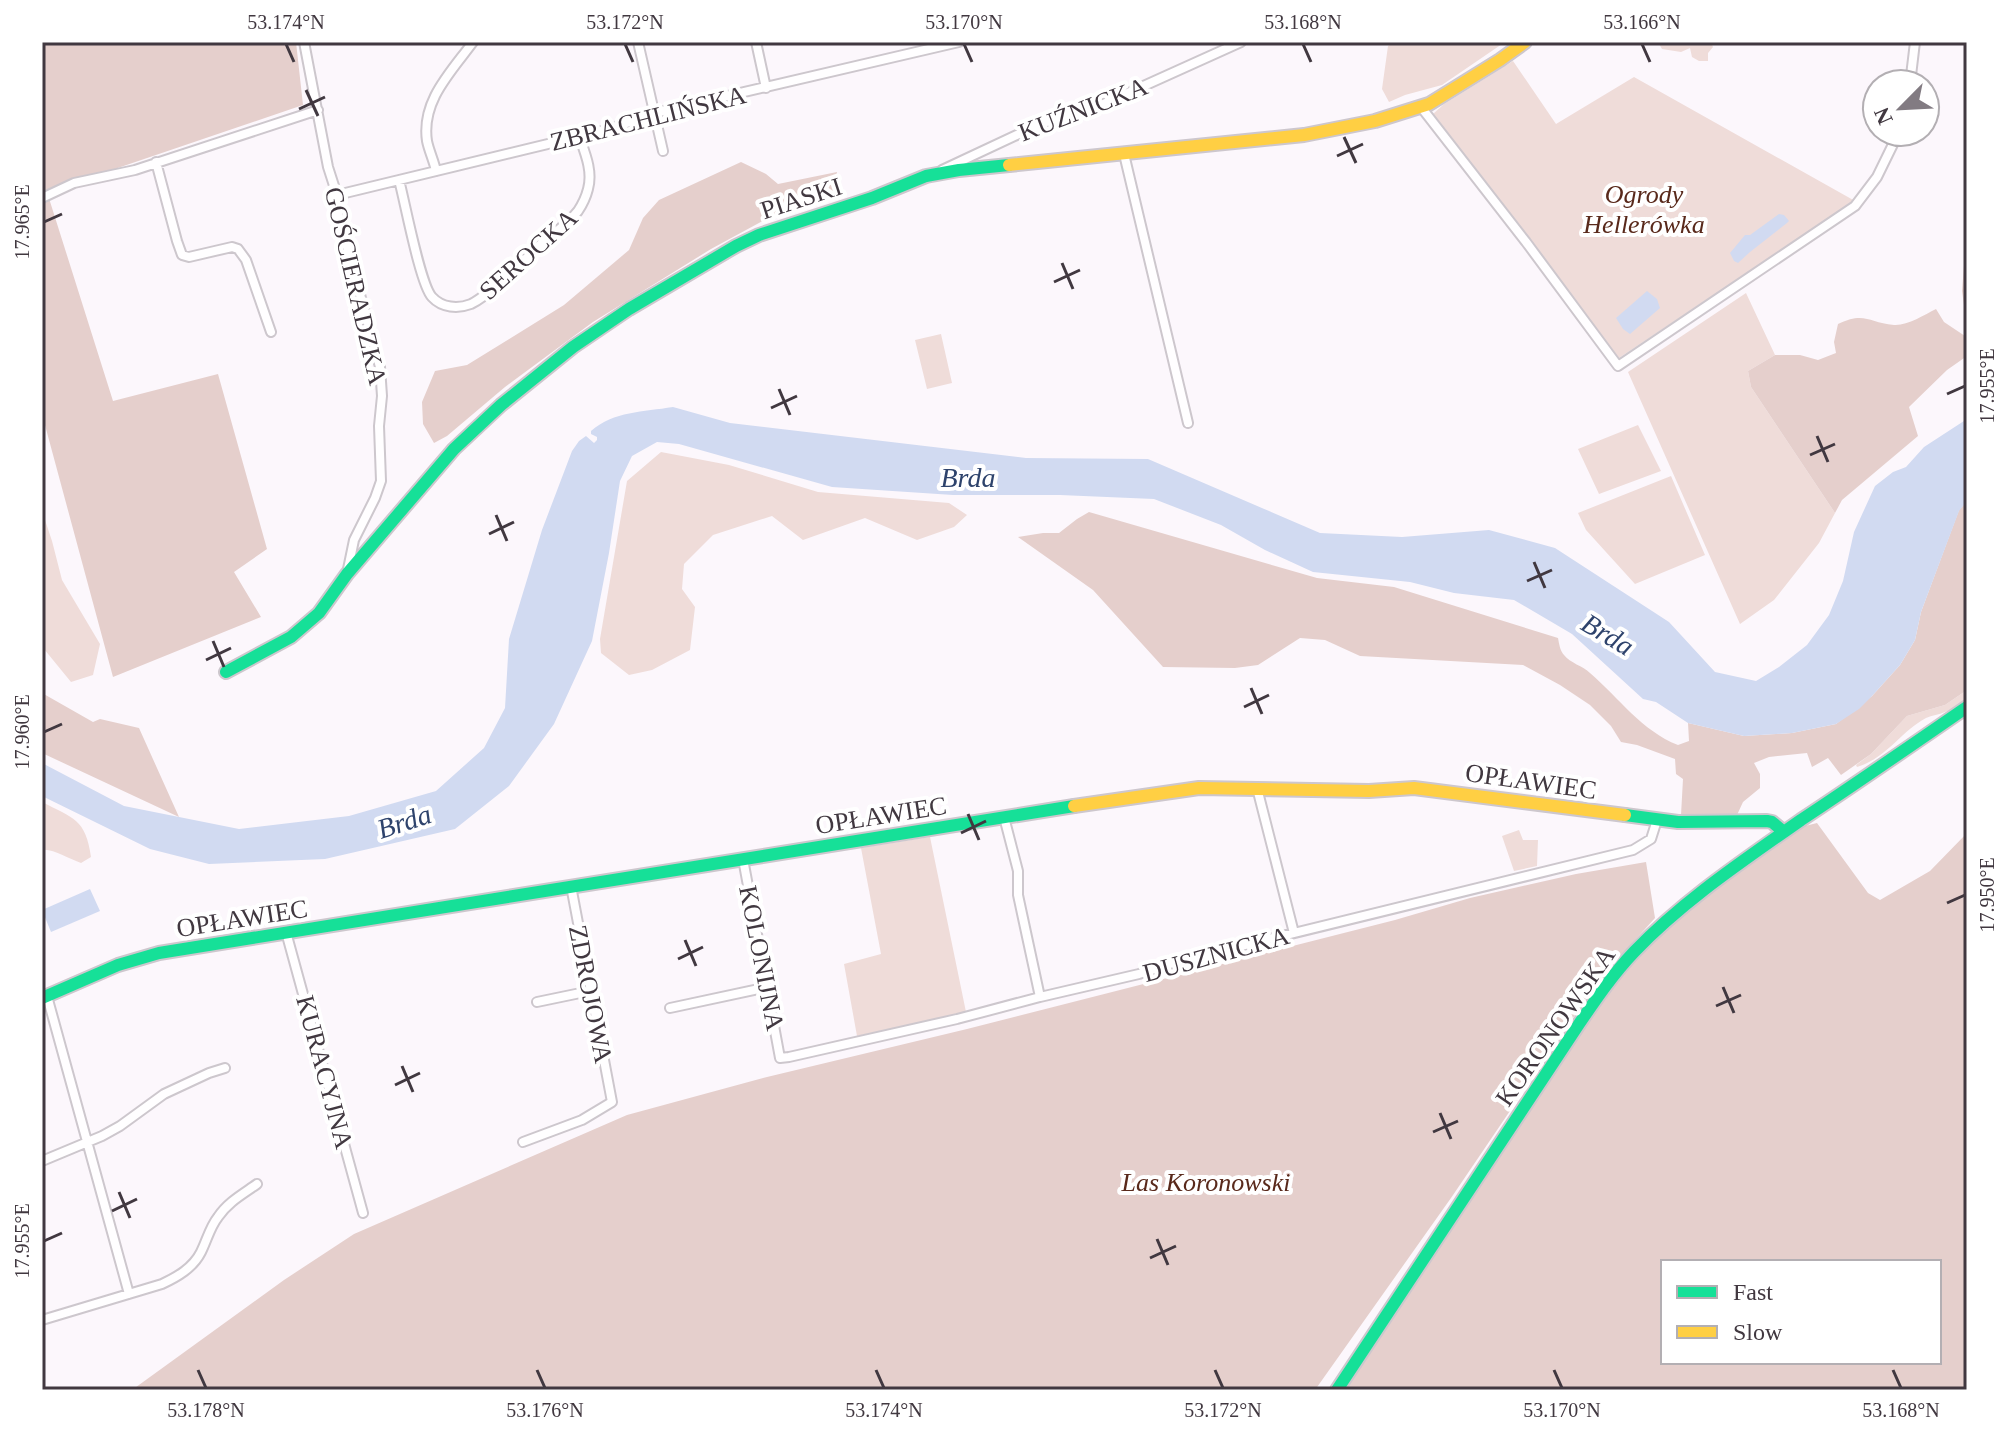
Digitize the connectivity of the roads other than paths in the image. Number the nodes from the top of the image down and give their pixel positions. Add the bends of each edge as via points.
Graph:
1 (304, 42) edge
2 (473, 42) edge
3 (638, 42) edge
4 (756, 42) edge
5 (959, 42) edge
6 (1241, 42) edge
7 (1525, 42) edge
8 (1915, 42) edge
9 (1912, 68) edge
10 (766, 88) junction
11 (1421, 107) junction
12 (318, 110) junction
13 (654, 113) junction
14 (579, 136) junction
15 (1891, 148) edge
16 (663, 151) dead end
17 (1124, 154) junction
18 (156, 162) junction
19 (436, 171) junction
20 (926, 176) junction
21 (399, 180) junction
22 (337, 195) junction
23 (42, 198) edge
24 (271, 332) dead end
25 (1188, 423) dead end
26 (347, 574) junction
27 (226, 672) dead end
28 (1967, 707) edge
29 (1257, 788) junction
30 (1004, 817) junction
31 (1657, 820) junction
32 (1784, 832) junction
33 (743, 859) junction
34 (571, 886) junction
35 (286, 932) junction
36 (1294, 933) junction
37 (768, 987) junction
38 (590, 991) junction
39 (44, 997) edge
40 (1040, 997) junction
41 (537, 1002) dead end
42 (670, 1008) dead end
43 (780, 1058) joint
44 (225, 1068) dead end
45 (88, 1141) junction
46 (523, 1142) dead end
47 (42, 1161) edge
48 (257, 1184) dead end
49 (363, 1213) dead end
50 (129, 1294) junction
51 (42, 1320) edge
52 (1337, 1390) edge

1 - 12 street, GOŚCIERADZKA
2 - 19 street via 431,101 427,141
3 - 13 street
4 - 10 street
5 - 10 street, ZBRACHLIŃSKA
6 - 20 street, KUŹNICKA
7 - 11 street, PIASKI
8 - 9 street
10 - 13 street, ZBRACHLIŃSKA
11 - 15 street via 1618,366 1855,206
11 - 17 street, PIASKI via 1304,135
12 - 18 street
12 - 22 street, GOŚCIERADZKA
13 - 14 street, ZBRACHLIŃSKA
13 - 16 street
14 - 19 street, ZBRACHLIŃSKA
14 - 21 street, SEROCKA via 590,177 577,213 496,285 463,306 450,307 430,296
17 - 20 street, PIASKI
17 - 25 street
18 - 23 street via 74,183
18 - 24 street via 182,255 238,249
19 - 21 street, ZBRACHLIŃSKA
20 - 26 street, PIASKI via 736,246 573,347 454,449
21 - 22 street, ZBRACHLIŃSKA
22 - 26 street, GOŚCIERADZKA via 380,367 382,396 381,481 354,540
26 - 27 street, PIASKI via 319,613 291,637
28 - 32 street, KORONOWSKA
29 - 30 street, OPŁAWIEC via 1199,788
29 - 31 street, OPŁAWIEC via 1414,788
29 - 36 street
30 - 33 street, OPŁAWIEC
30 - 40 street
31 - 32 street, OPŁAWIEC via 1767,821
31 - 36 street, DUSZNICKA via 1651,839 1633,850
32 - 52 street, KORONOWSKA via 1684,905 1606,985
33 - 34 street, OPŁAWIEC
33 - 37 street, KOLONIJNA
34 - 35 street, OPŁAWIEC
34 - 38 street, ZDROJOWA
35 - 39 street, OPŁAWIEC via 145,956
35 - 49 street, KURACYJNA
36 - 40 street, DUSZNICKA
37 - 42 street
37 - 43 street, KOLONIJNA
38 - 41 street
38 - 46 street, ZDROJOWA via 612,1102 582,1120
39 - 45 street
40 - 43 street, DUSZNICKA
44 - 45 street via 164,1094 120,1126
45 - 47 street
45 - 50 street
48 - 50 street via 218,1217 189,1268
50 - 51 street

